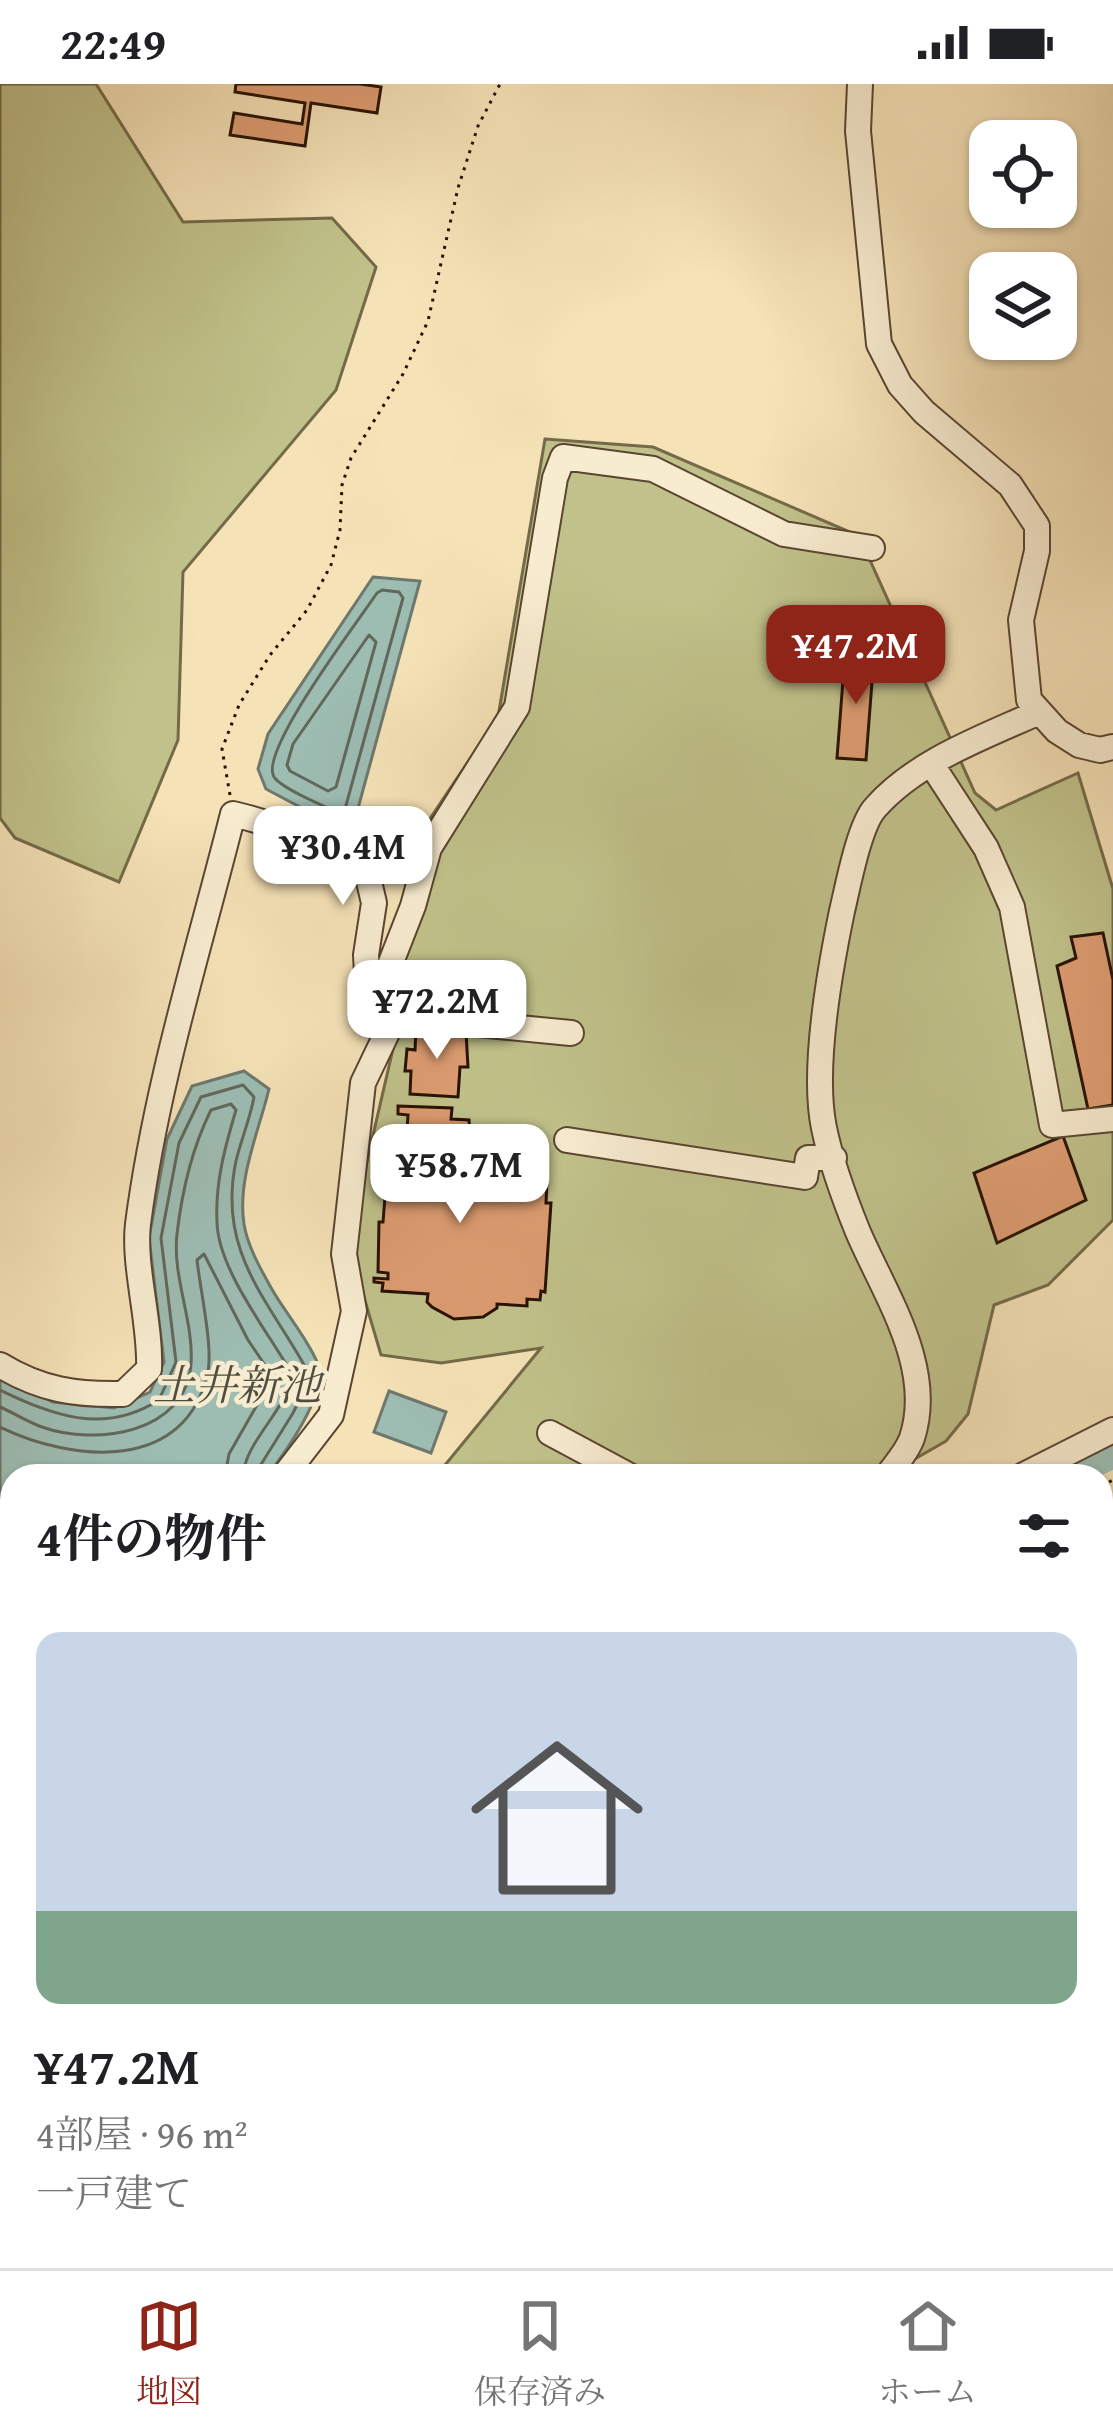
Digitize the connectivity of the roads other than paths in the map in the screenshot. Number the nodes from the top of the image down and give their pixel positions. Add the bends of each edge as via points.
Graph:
1 (860, 84) edge
2 (872, 548) dead end
3 (1039, 712) junction
4 (1113, 747) edge
5 (932, 765) junction
6 (379, 993) junction
7 (395, 1016) junction
8 (571, 1033) dead end
9 (1113, 1119) edge
10 (566, 1140) dead end
11 (834, 1159) junction
12 (0, 1365) edge
13 (1113, 1430) edge
14 (550, 1433) dead end
15 (293, 1464) edge
16 (608, 1464) edge
17 (895, 1464) edge
18 (1046, 1464) edge

1 - 3 street via 879,344 900,386 1014,489 1037,526 1021,644
2 - 6 street via 784,534 653,469 563,457 518,706 429,848
3 - 4 street via 1078,745
3 - 5 street
5 - 9 street via 986,848 1012,907 1052,1125
5 - 11 street via 871,812 847,889 822,1059
6 - 7 street
6 - 12 street via 368,993 374,903 367,873 326,848 233,814 137,1229 149,1370 123,1394 85,1395 58,1392
7 - 8 street
7 - 15 street via 363,1083 344,1254 354,1310 331,1414
10 - 11 street via 806,1177 808,1159
11 - 17 street via 916,1373 911,1442
13 - 18 street
14 - 16 street

